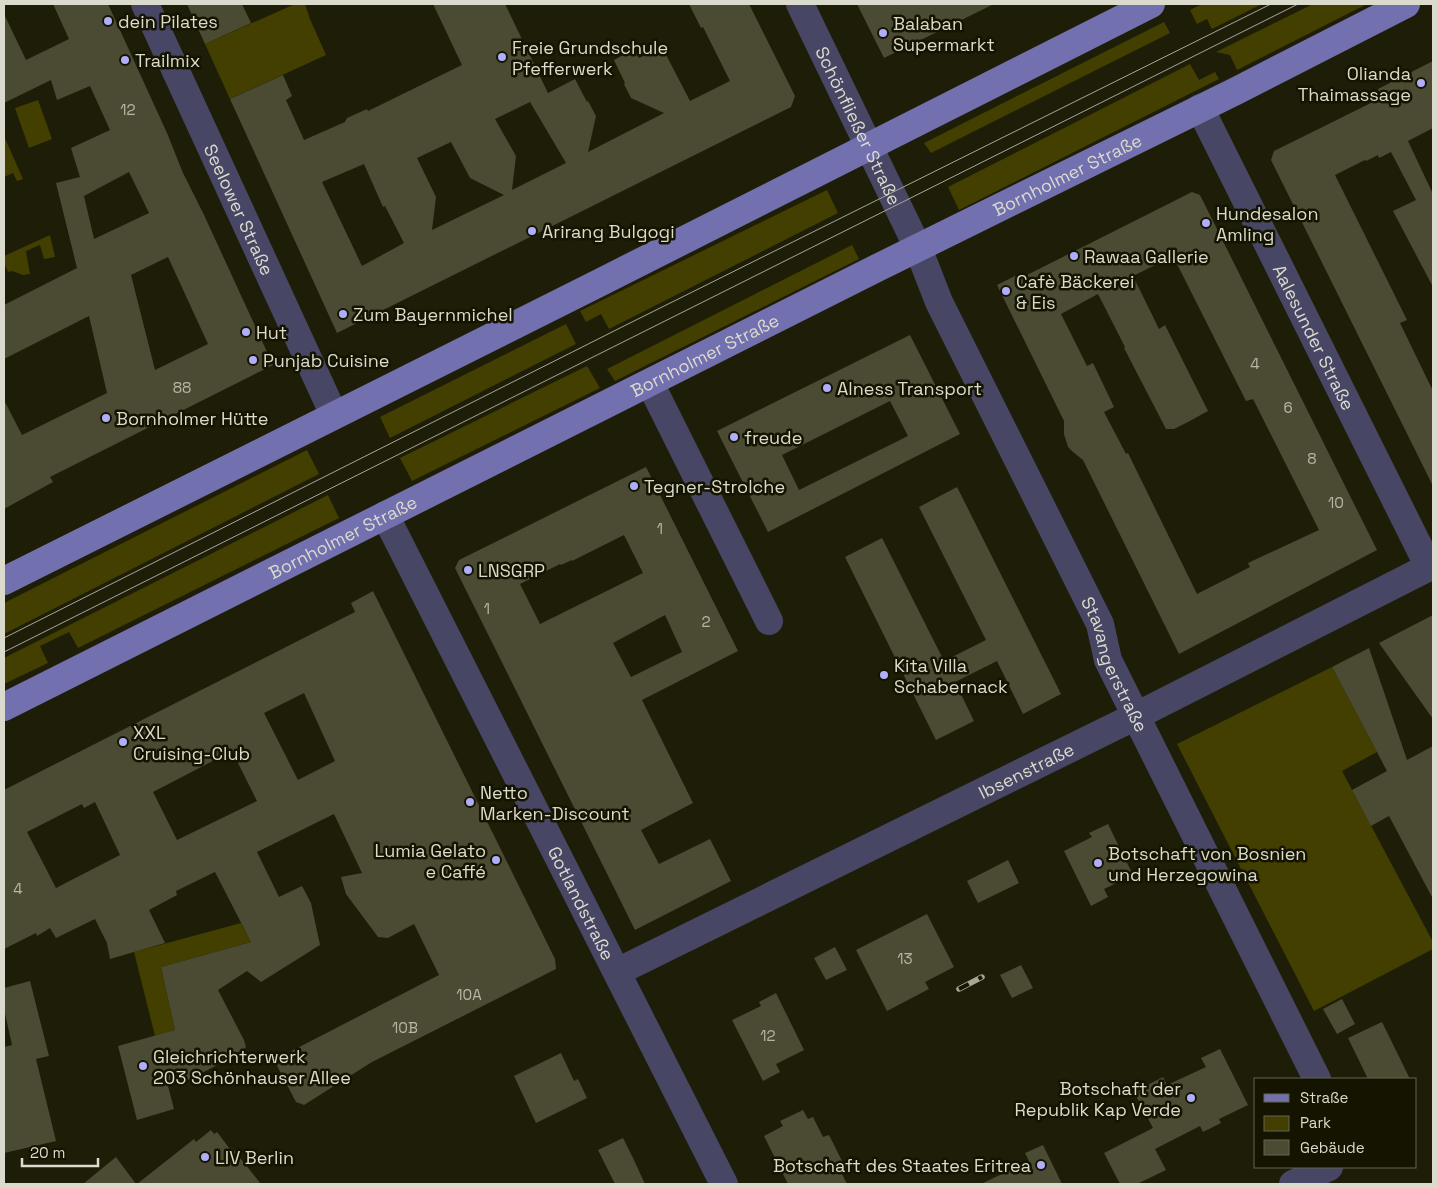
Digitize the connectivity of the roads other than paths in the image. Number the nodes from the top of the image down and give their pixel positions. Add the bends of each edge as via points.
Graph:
1 (145, 4) edge
2 (800, 4) edge
3 (1151, 4) edge
4 (1406, 4) edge
5 (1200, 108) junction
6 (869, 146) junction
7 (918, 248) junction
8 (650, 383) junction
9 (334, 415) junction
10 (385, 515) junction
11 (1431, 566) edge
12 (4, 581) edge
13 (769, 621) dead end
14 (4, 707) edge
15 (1136, 716) junction
16 (617, 972) junction
17 (1317, 1078) edge
18 (1327, 1168) edge
19 (724, 1184) edge
20 (1293, 1184) edge

1 - 9 street, Seelower Straße
2 - 6 street, Schönfließer Straße
3 - 6 main road
4 - 5 main road, Bornholmer Straße
5 - 7 main road, Bornholmer Straße
5 - 11 street, Aalesunder Straße
6 - 7 street, Schönfließer Straße
6 - 9 main road
7 - 8 main road, Bornholmer Straße
7 - 15 street, Stavangerstraße via 939,302 1100,624 1108,660
8 - 10 main road, Bornholmer Straße
8 - 13 street
9 - 12 main road
10 - 14 main road, Bornholmer Straße
10 - 16 street, Gotlandstraße
11 - 15 street, Ibsenstraße
15 - 16 street, Ibsenstraße
15 - 17 street, Stavangerstraße
16 - 19 street, Gotlandstraße
18 - 20 street

